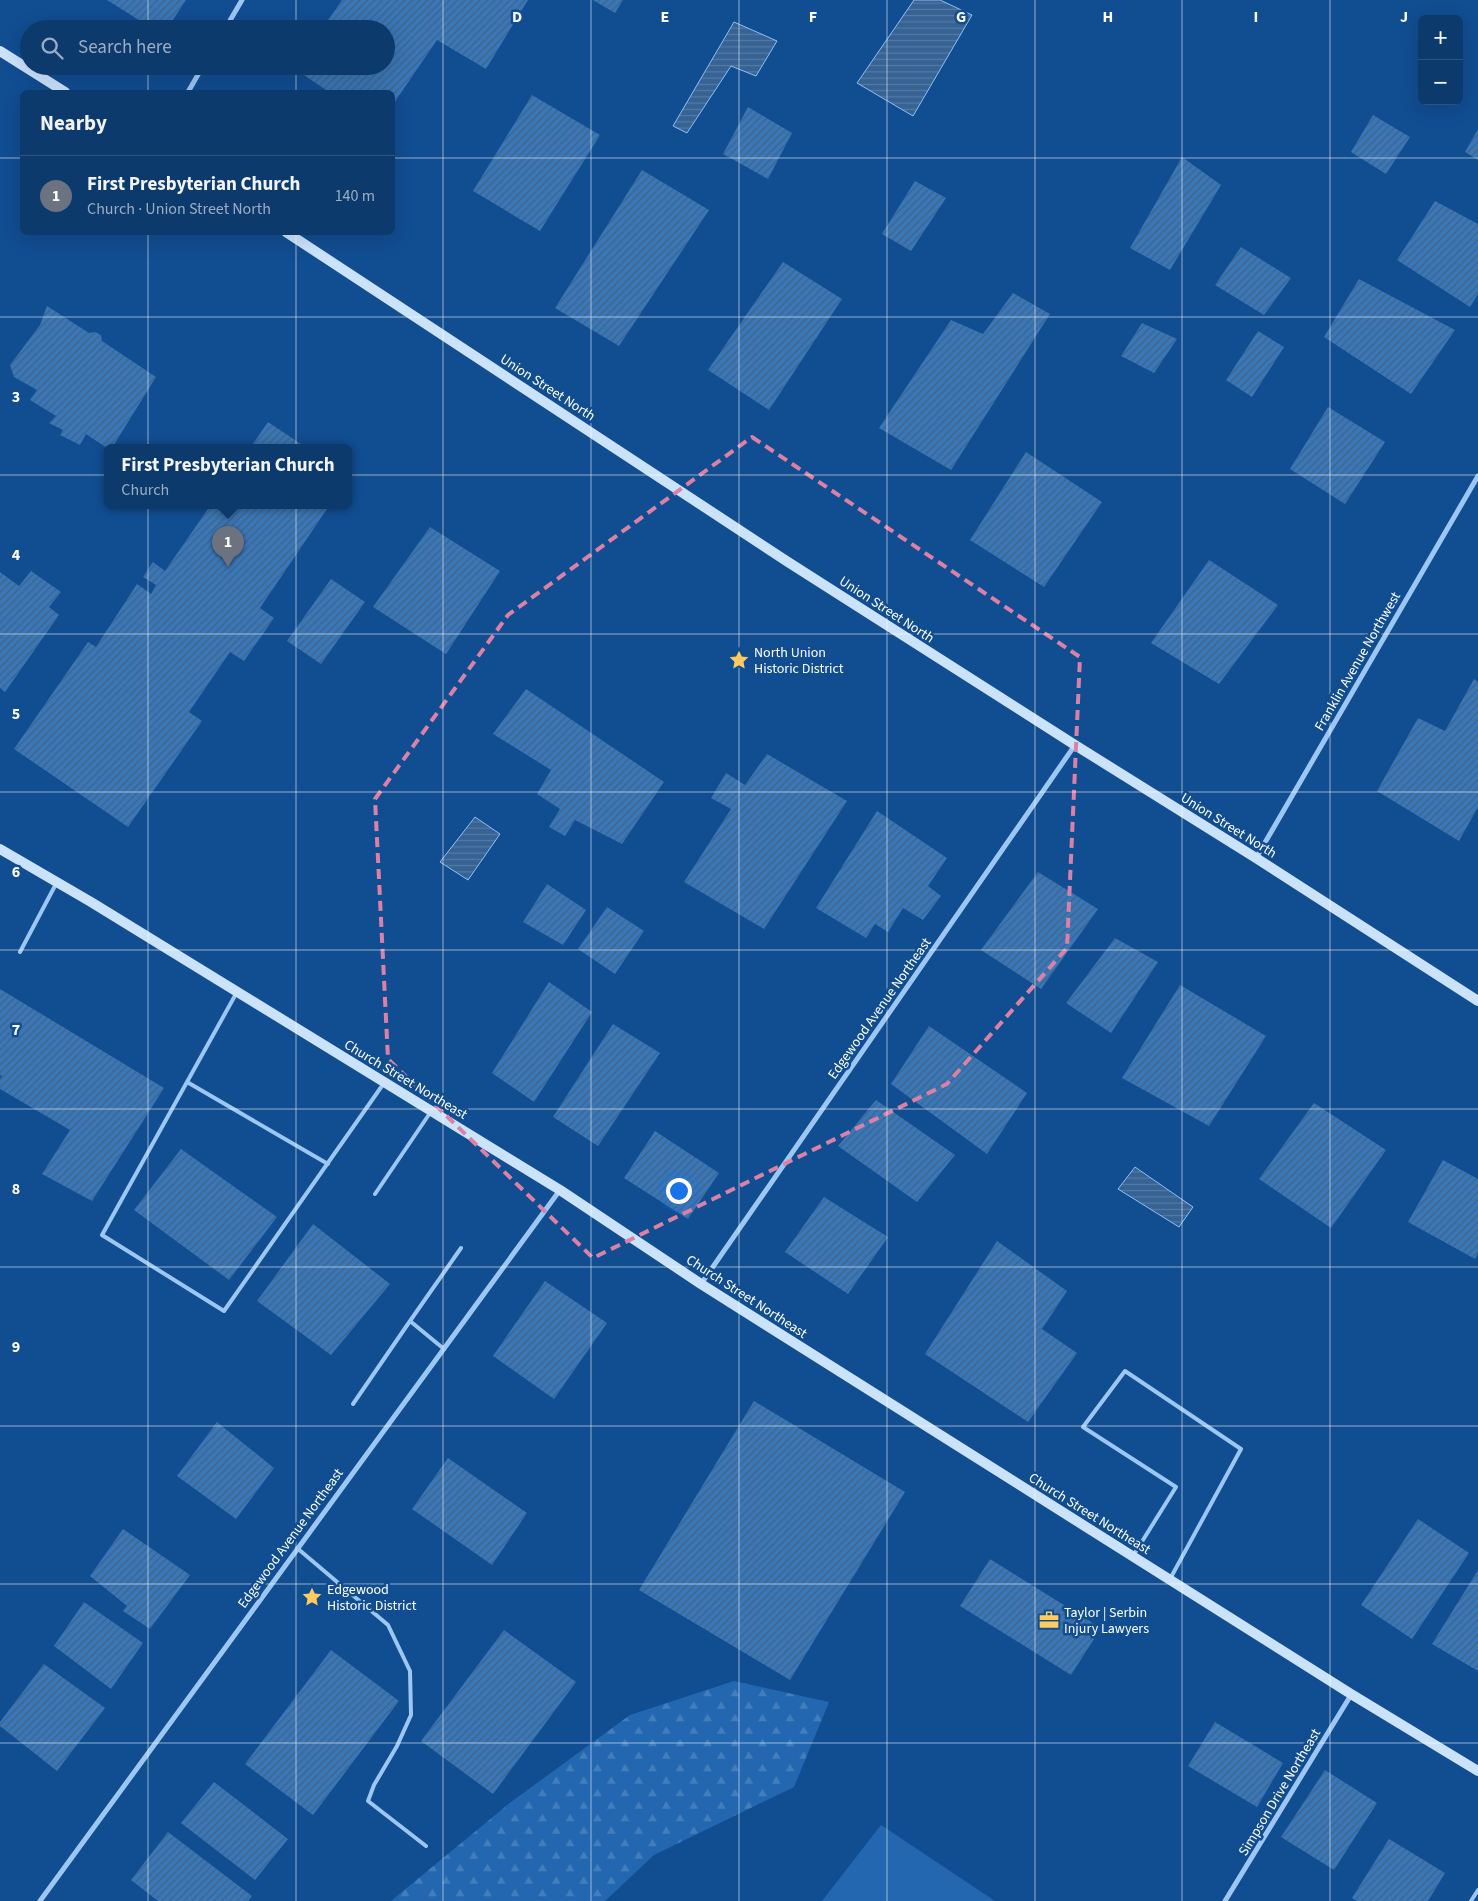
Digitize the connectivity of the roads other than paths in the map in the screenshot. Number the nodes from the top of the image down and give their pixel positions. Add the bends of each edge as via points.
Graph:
1 (242, 0) edge
2 (230, 20) edge
3 (0, 51) edge
4 (20, 64) edge
5 (38, 75) edge
6 (198, 75) edge
7 (62, 90) edge
8 (189, 90) edge
9 (291, 235) edge
10 (1478, 476) edge
11 (1075, 745) junction
12 (0, 849) edge
13 (1256, 858) junction
14 (57, 882) junction
15 (20, 952) dead end
16 (237, 992) junction
17 (1478, 1001) edge
18 (187, 1082) junction
19 (385, 1082) junction
20 (432, 1111) junction
21 (328, 1164) junction
22 (560, 1190) junction
23 (375, 1194) dead end
24 (461, 1248) dead end
25 (701, 1284) junction
26 (410, 1321) junction
27 (444, 1348) junction
28 (353, 1404) dead end
29 (297, 1548) junction
30 (1133, 1556) junction
31 (1170, 1579) junction
32 (1351, 1694) junction
33 (1478, 1771) edge
34 (426, 1846) dead end
35 (1478, 1890) edge
36 (40, 1901) edge
37 (1225, 1901) edge
38 (1472, 1901) edge

1 - 2 street
3 - 4 main road
5 - 7 main road
6 - 8 street
9 - 11 main road, Union Street North via 788,562
10 - 13 street, Franklin Avenue Northwest
11 - 13 main road, Union Street North
11 - 25 street, Edgewood Avenue Northeast
12 - 14 main road, Church Street Northeast
13 - 17 main road, Union Street North
14 - 15 lane
14 - 16 main road, Church Street Northeast
16 - 18 lane
16 - 19 main road, Church Street Northeast
18 - 21 lane
18 - 21 lane via 102,1235 224,1311
19 - 20 main road, Church Street Northeast
19 - 21 lane
20 - 22 main road, Church Street Northeast
20 - 23 lane
22 - 25 main road, Church Street Northeast
22 - 27 street, Edgewood Avenue Northeast
24 - 26 lane
25 - 30 main road, Church Street Northeast
26 - 27 lane
26 - 28 lane
27 - 29 street, Edgewood Avenue Northeast
29 - 34 lane via 388,1625 410,1671 411,1715 368,1801
29 - 36 street, Edgewood Avenue Northeast
30 - 31 main road, Church Street Northeast
30 - 31 lane via 1176,1487 1083,1428 1124,1371 1241,1449
31 - 32 main road, Church Street Northeast
32 - 33 main road, Church Street Northeast
32 - 37 street, Simpson Drive Northeast
35 - 38 lane

